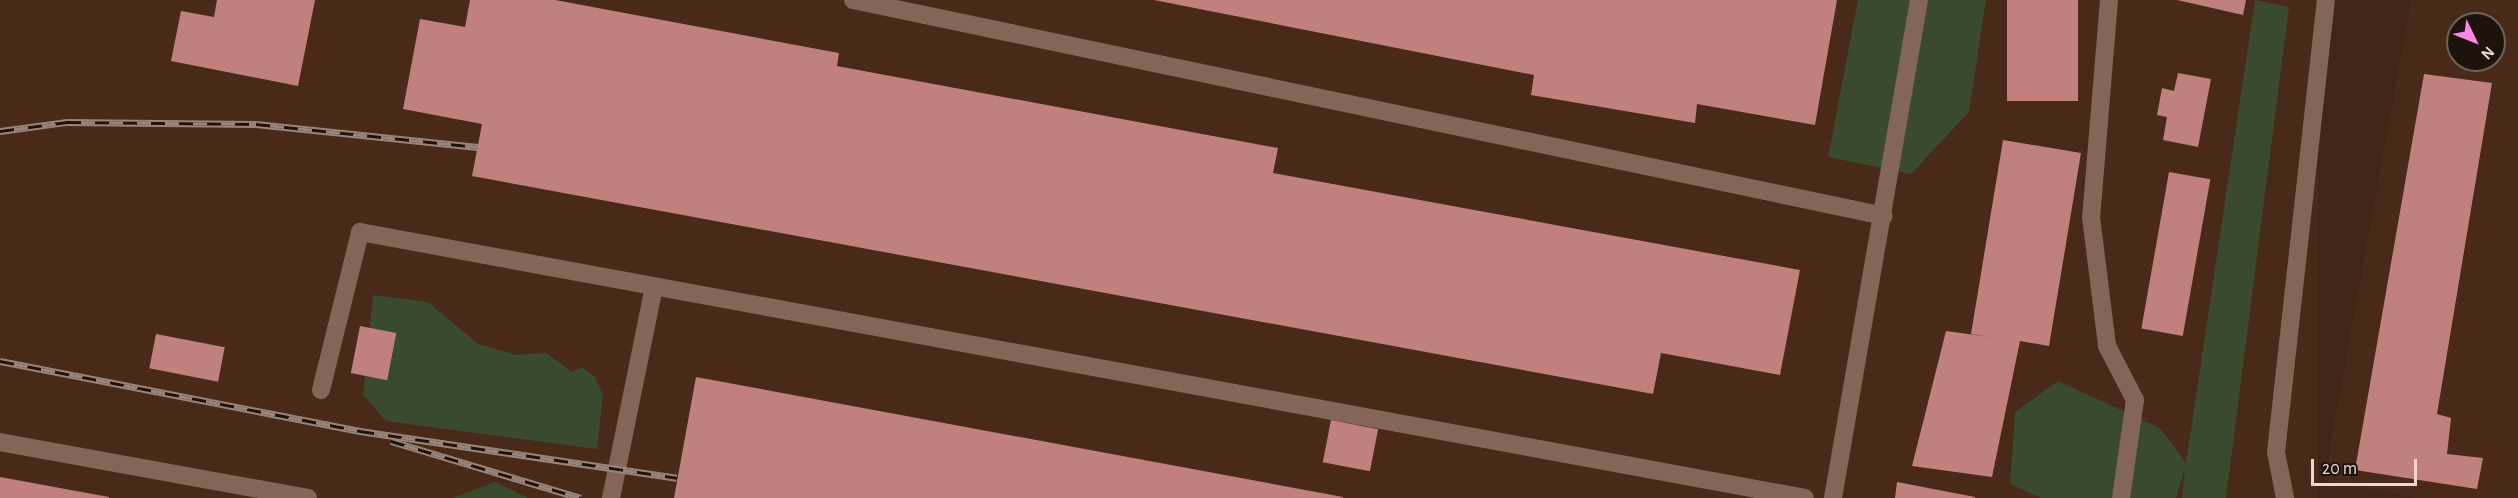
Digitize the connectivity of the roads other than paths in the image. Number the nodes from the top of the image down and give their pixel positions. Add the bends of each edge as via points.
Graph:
1 (853, 0) edge
2 (1919, 0) edge
3 (2109, 0) edge
4 (2326, 0) edge
5 (1884, 216) junction
6 (654, 286) junction
7 (321, 390) dead end
8 (0, 442) edge
9 (308, 498) edge
10 (611, 498) edge
11 (1806, 498) edge
12 (1833, 498) edge
13 (2121, 498) edge
14 (2285, 498) edge

1 - 5 street
2 - 5 street
3 - 13 street via 2091,217 2107,346 2135,400
4 - 14 street via 2276,453
5 - 12 street
6 - 7 street via 360,232
6 - 10 street
6 - 11 street
8 - 9 street

